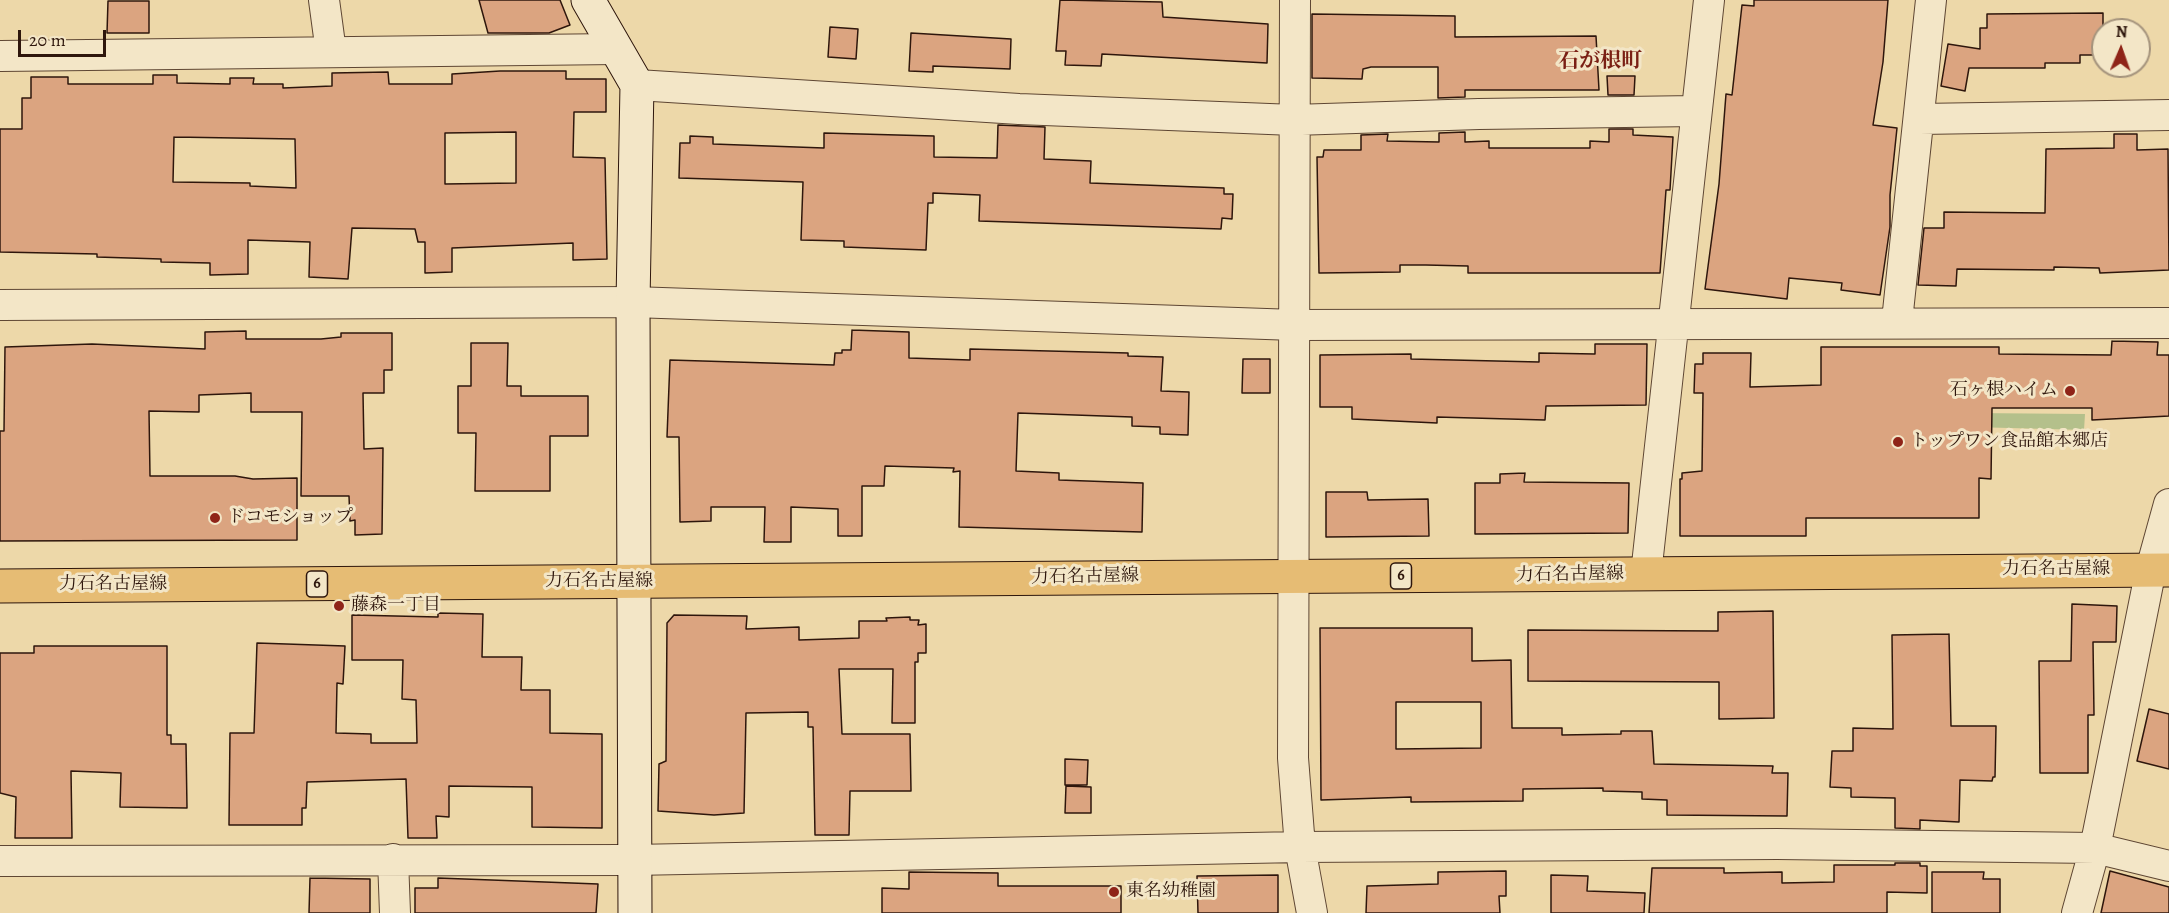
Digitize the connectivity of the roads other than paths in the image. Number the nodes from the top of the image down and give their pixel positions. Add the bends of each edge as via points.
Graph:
1 (324, 0) edge
2 (588, 0) edge
3 (1295, 0) edge
4 (1709, 0) edge
5 (1931, 0) edge
6 (617, 49) junction
7 (332, 52) junction
8 (0, 56) edge
9 (637, 85) junction
10 (1696, 111) junction
11 (2169, 115) edge
12 (1920, 119) junction
13 (1294, 120) junction
14 (633, 302) junction
15 (0, 305) edge
16 (1897, 321) junction
17 (2169, 323) edge
18 (1672, 324) junction
19 (1295, 325) junction
20 (2169, 504) edge
21 (2160, 570) edge
22 (1646, 574) junction
23 (1293, 577) junction
24 (634, 581) junction
25 (0, 586) edge
26 (1300, 847) junction
27 (2095, 848) junction
28 (393, 860) junction
29 (633, 860) junction
30 (0, 861) edge
31 (2169, 866) edge
32 (395, 913) edge
33 (635, 913) edge
34 (1312, 913) edge
35 (2077, 913) edge

1 - 7 street
2 - 6 street
3 - 13 street
4 - 10 street
5 - 12 street
6 - 7 street
6 - 9 street
7 - 8 street
9 - 13 street via 1019,109
9 - 14 street
10 - 13 street
10 - 18 street
11 - 12 street
12 - 16 street
13 - 19 street
14 - 15 street
14 - 19 street
14 - 24 street
16 - 17 street
16 - 18 street
18 - 19 street
18 - 22 street
19 - 23 street
20 - 21 street
21 - 22 main road, 力石名古屋線 / 6
21 - 27 street
22 - 23 main road, 力石名古屋線 / 6
23 - 24 main road, 力石名古屋線 / 6
23 - 26 street via 1293,758
24 - 25 main road, 力石名古屋線 / 6
24 - 29 street
26 - 27 street via 1777,844
26 - 29 street
26 - 34 street
27 - 31 street
27 - 35 street
28 - 29 street
28 - 30 street
28 - 32 street
29 - 33 street

